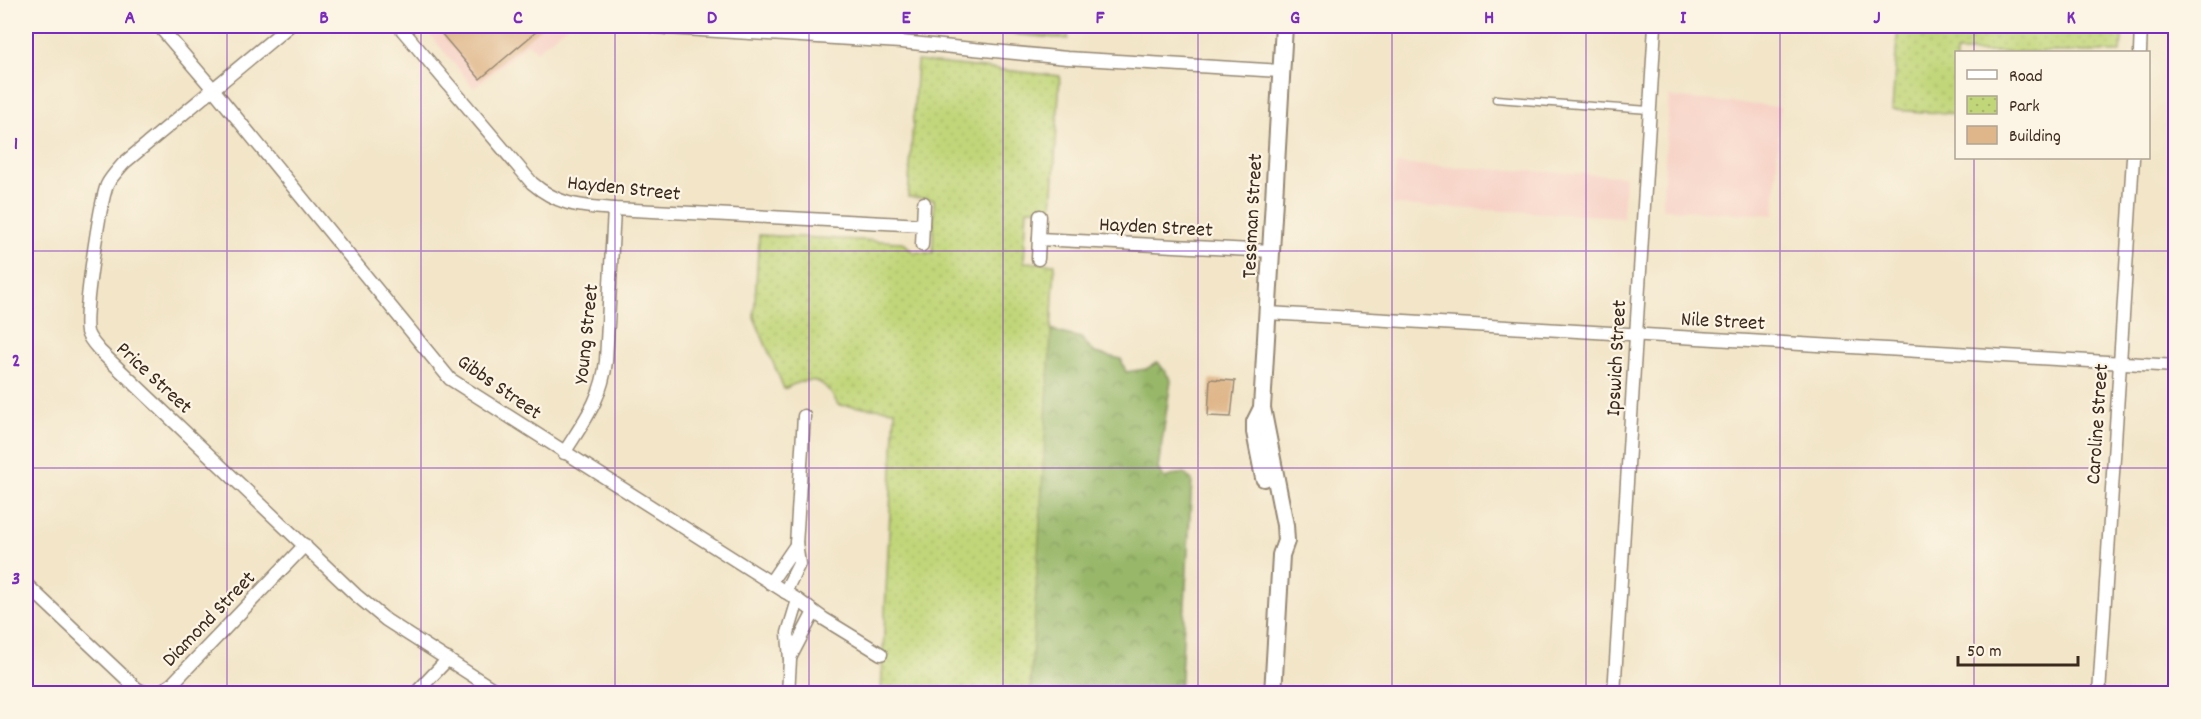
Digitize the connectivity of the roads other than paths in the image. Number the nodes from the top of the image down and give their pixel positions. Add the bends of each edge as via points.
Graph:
1 (159, 26) edge
2 (289, 26) edge
3 (399, 26) edge
4 (651, 26) edge
5 (1284, 26) edge
6 (1655, 26) edge
7 (2141, 26) edge
8 (2139, 51) edge
9 (1281, 71) junction
10 (213, 89) junction
11 (1496, 99) dead end
12 (1650, 110) junction
13 (2133, 159) edge
14 (924, 203) dead end
15 (614, 209) junction
16 (1040, 216) dead end
17 (923, 225) junction
18 (1039, 239) junction
19 (922, 245) dead end
20 (1271, 252) junction
21 (1038, 259) dead end
22 (1268, 313) junction
23 (1636, 335) junction
24 (2120, 362) junction
25 (2175, 366) edge
26 (804, 416) dead end
27 (564, 453) junction
28 (796, 540) junction
29 (305, 545) junction
30 (770, 583) junction
31 (26, 584) edge
32 (785, 592) junction
33 (798, 600) junction
34 (814, 612) junction
35 (881, 654) dead end
36 (448, 659) junction
37 (790, 660) junction
38 (415, 693) edge
39 (501, 693) edge
40 (788, 693) edge
41 (1273, 693) edge
42 (1614, 693) edge
43 (2099, 693) edge

1 - 10 street, Gibbs Street
2 - 10 street, Price Street
3 - 15 street, Hayden Street via 541,191 564,203
4 - 9 street
5 - 9 street, Tessman Street
6 - 12 street, Ipswich Street
7 - 8 street
9 - 20 street, Tessman Street
10 - 27 street, Gibbs Street via 450,379
10 - 29 street, Price Street via 124,163 110,181 102,204 87,330 100,351
11 - 12 lane
12 - 23 street, Ipswich Street
13 - 24 street, Caroline Street
14 - 17 street
15 - 17 street, Hayden Street
15 - 27 street, Young Street via 602,384 595,404
16 - 18 street
17 - 19 street
18 - 20 street, Hayden Street
18 - 21 street
20 - 22 street, Tessman Street
22 - 23 street, Nile Street
22 - 41 street, Tessman Street via 1262,408 1286,542 1281,555
23 - 24 street, Nile Street
23 - 42 street, Ipswich Street
24 - 25 street, Nile Street
24 - 43 street, Caroline Street
26 - 28 street
27 - 30 street, Gibbs Street
28 - 30 street via 795,549
28 - 32 street via 799,564
29 - 31 street, Diamond Street via 172,684 158,693 145,693 135,687
29 - 36 street, Price Street via 386,620
30 - 32 street, Gibbs Street
32 - 33 street, Gibbs Street
33 - 34 street, Gibbs Street
33 - 37 street via 788,633
34 - 35 street, Gibbs Street
34 - 37 street
36 - 38 street
36 - 39 street, Price Street
37 - 40 street

